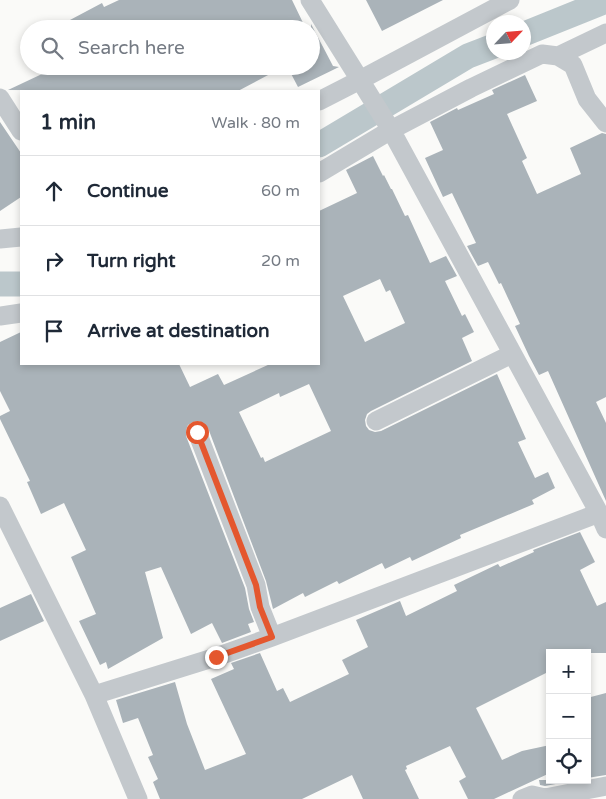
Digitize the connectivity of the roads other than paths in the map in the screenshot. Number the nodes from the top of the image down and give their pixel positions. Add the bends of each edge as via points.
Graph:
1 (310, 0) edge
2 (510, 0) edge
3 (606, 33) edge
4 (558, 56) junction
5 (363, 86) junction
6 (0, 98) edge
7 (320, 101) edge
8 (606, 122) edge
9 (388, 126) junction
10 (20, 129) edge
11 (320, 171) edge
12 (20, 237) edge
13 (0, 238) edge
14 (20, 313) edge
15 (0, 316) edge
16 (512, 354) junction
17 (376, 421) dead end
18 (197, 432) dead end
19 (0, 506) edge
20 (603, 521) edge
21 (272, 637) junction
22 (94, 695) junction
23 (606, 786) edge
24 (138, 799) edge
25 (522, 799) edge

1 - 5 street
2 - 5 street
3 - 4 street
4 - 8 street via 573,65 587,99
4 - 9 street via 542,54
5 - 7 street
5 - 9 street
6 - 10 street
9 - 11 street
9 - 16 street
12 - 13 street
14 - 15 street
16 - 17 street
16 - 20 street
18 - 21 street via 256,585 260,607
19 - 22 street
20 - 21 street
21 - 22 street
22 - 24 street
23 - 25 street via 545,798 532,795

